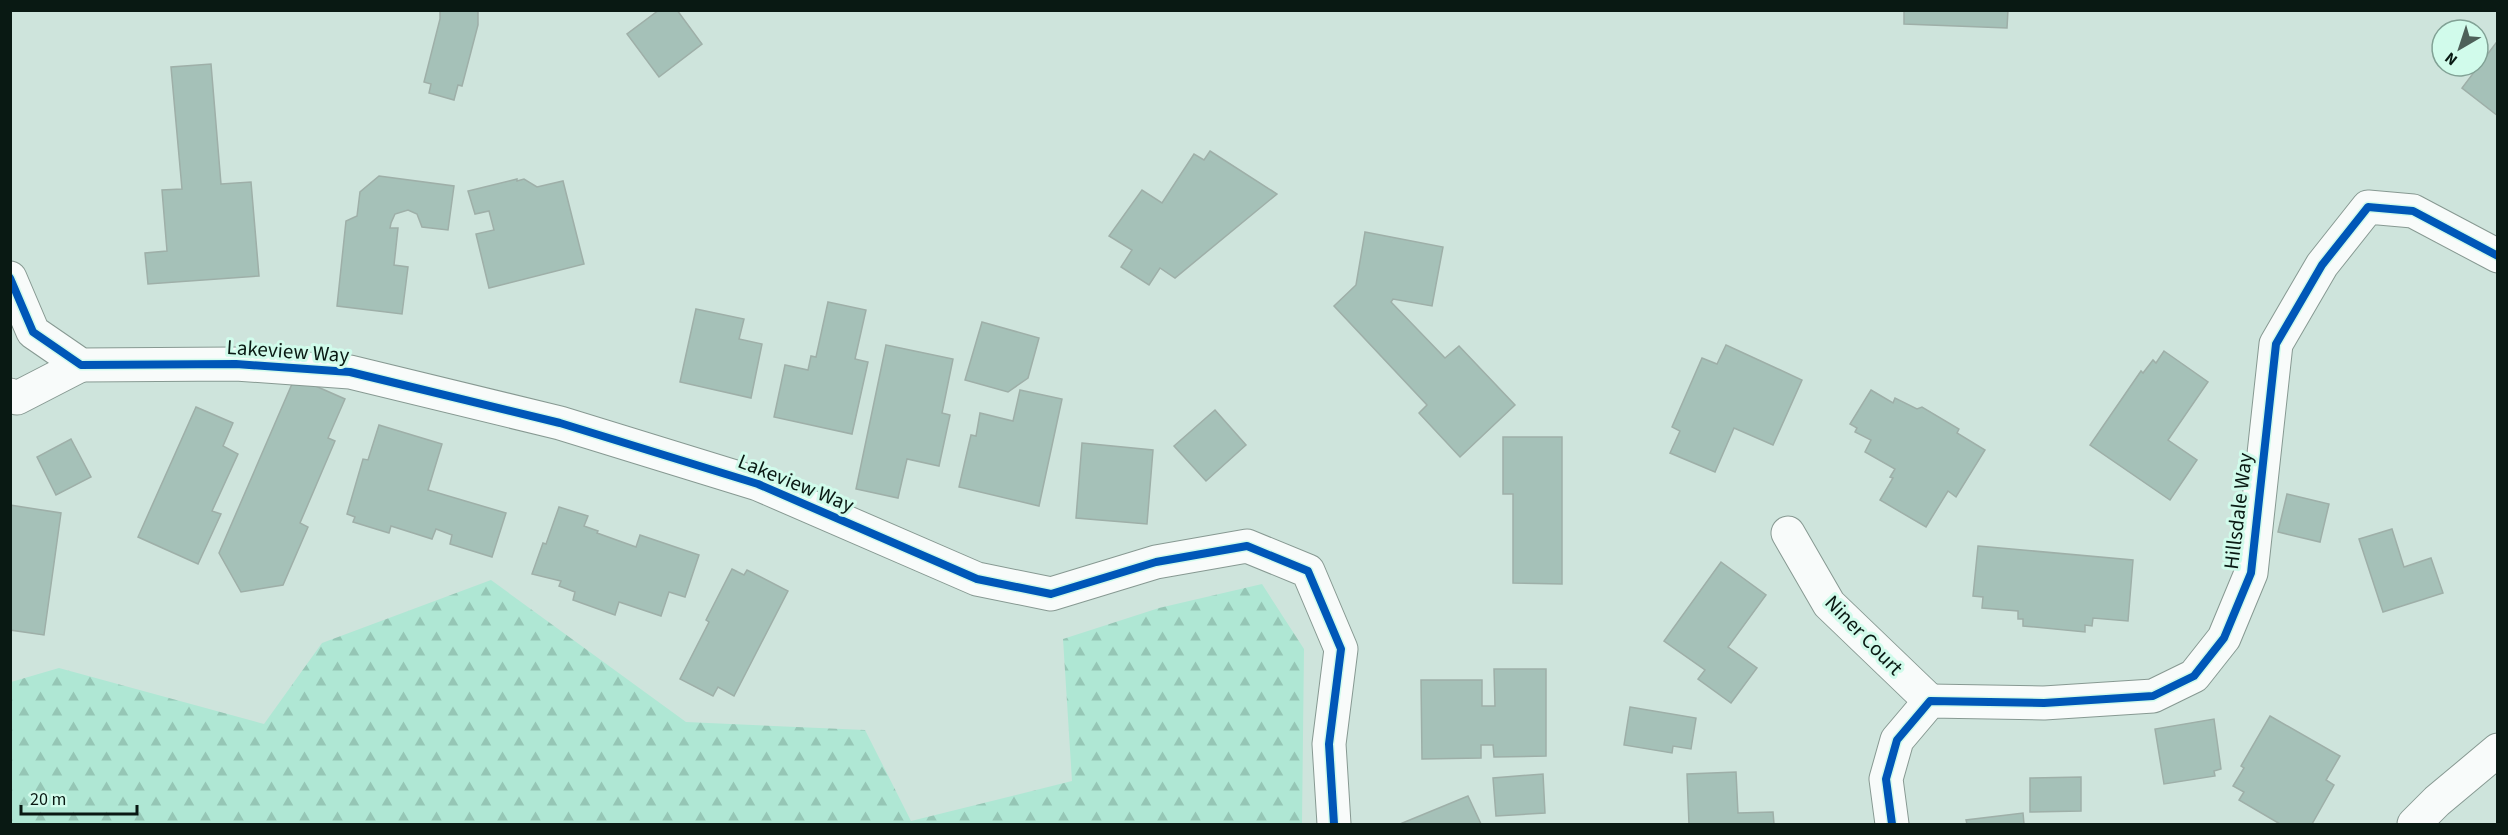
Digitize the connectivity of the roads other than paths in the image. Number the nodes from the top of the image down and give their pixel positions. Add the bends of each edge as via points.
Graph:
1 (2498, 256) edge
2 (10, 278) edge
3 (81, 365) junction
4 (10, 395) edge
5 (1788, 533) dead end
6 (1930, 701) junction
7 (2498, 750) edge
8 (1334, 825) edge
9 (1892, 825) edge
10 (2415, 825) edge

1 - 6 street, Hillsdale Way via 2413,211 2368,207 2322,265 2276,344 2251,573 2224,638 2194,675 2153,696 2044,703
2 - 3 street via 33,332
3 - 4 street via 17,398
3 - 8 street, Lakeview Way via 236,364 350,372 560,423 758,484 976,579 1052,594 1156,561 1247,546 1308,571 1341,648 1329,744
5 - 6 street, Niner Court via 1829,604
6 - 9 street via 1897,740 1886,779
7 - 10 street via 2437,801

